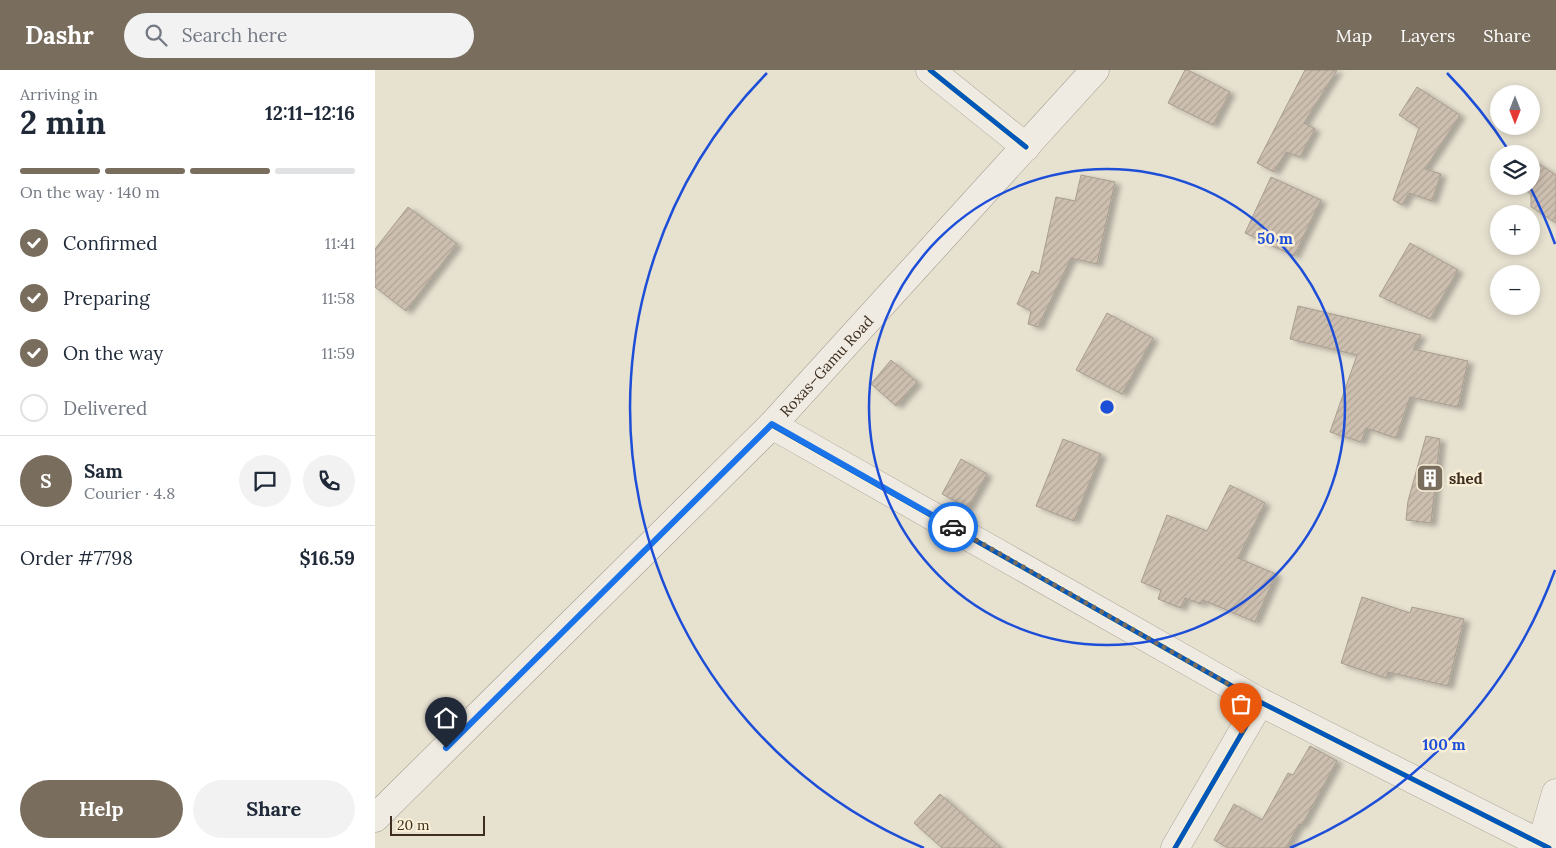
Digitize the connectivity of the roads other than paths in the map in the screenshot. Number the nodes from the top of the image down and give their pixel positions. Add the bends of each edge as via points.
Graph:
1 (930, 70) edge
2 (1095, 70) edge
3 (1026, 147) junction
4 (772, 424) junction
5 (1260, 702) junction
6 (1556, 793) edge
7 (375, 818) edge
8 (1545, 846) edge
9 (1175, 848) edge

1 - 3 street
2 - 3 street, Roxas–Gamu Road
3 - 4 street, Roxas–Gamu Road
4 - 5 street
4 - 7 street, Roxas–Gamu Road
5 - 8 street
5 - 9 street
6 - 8 street

